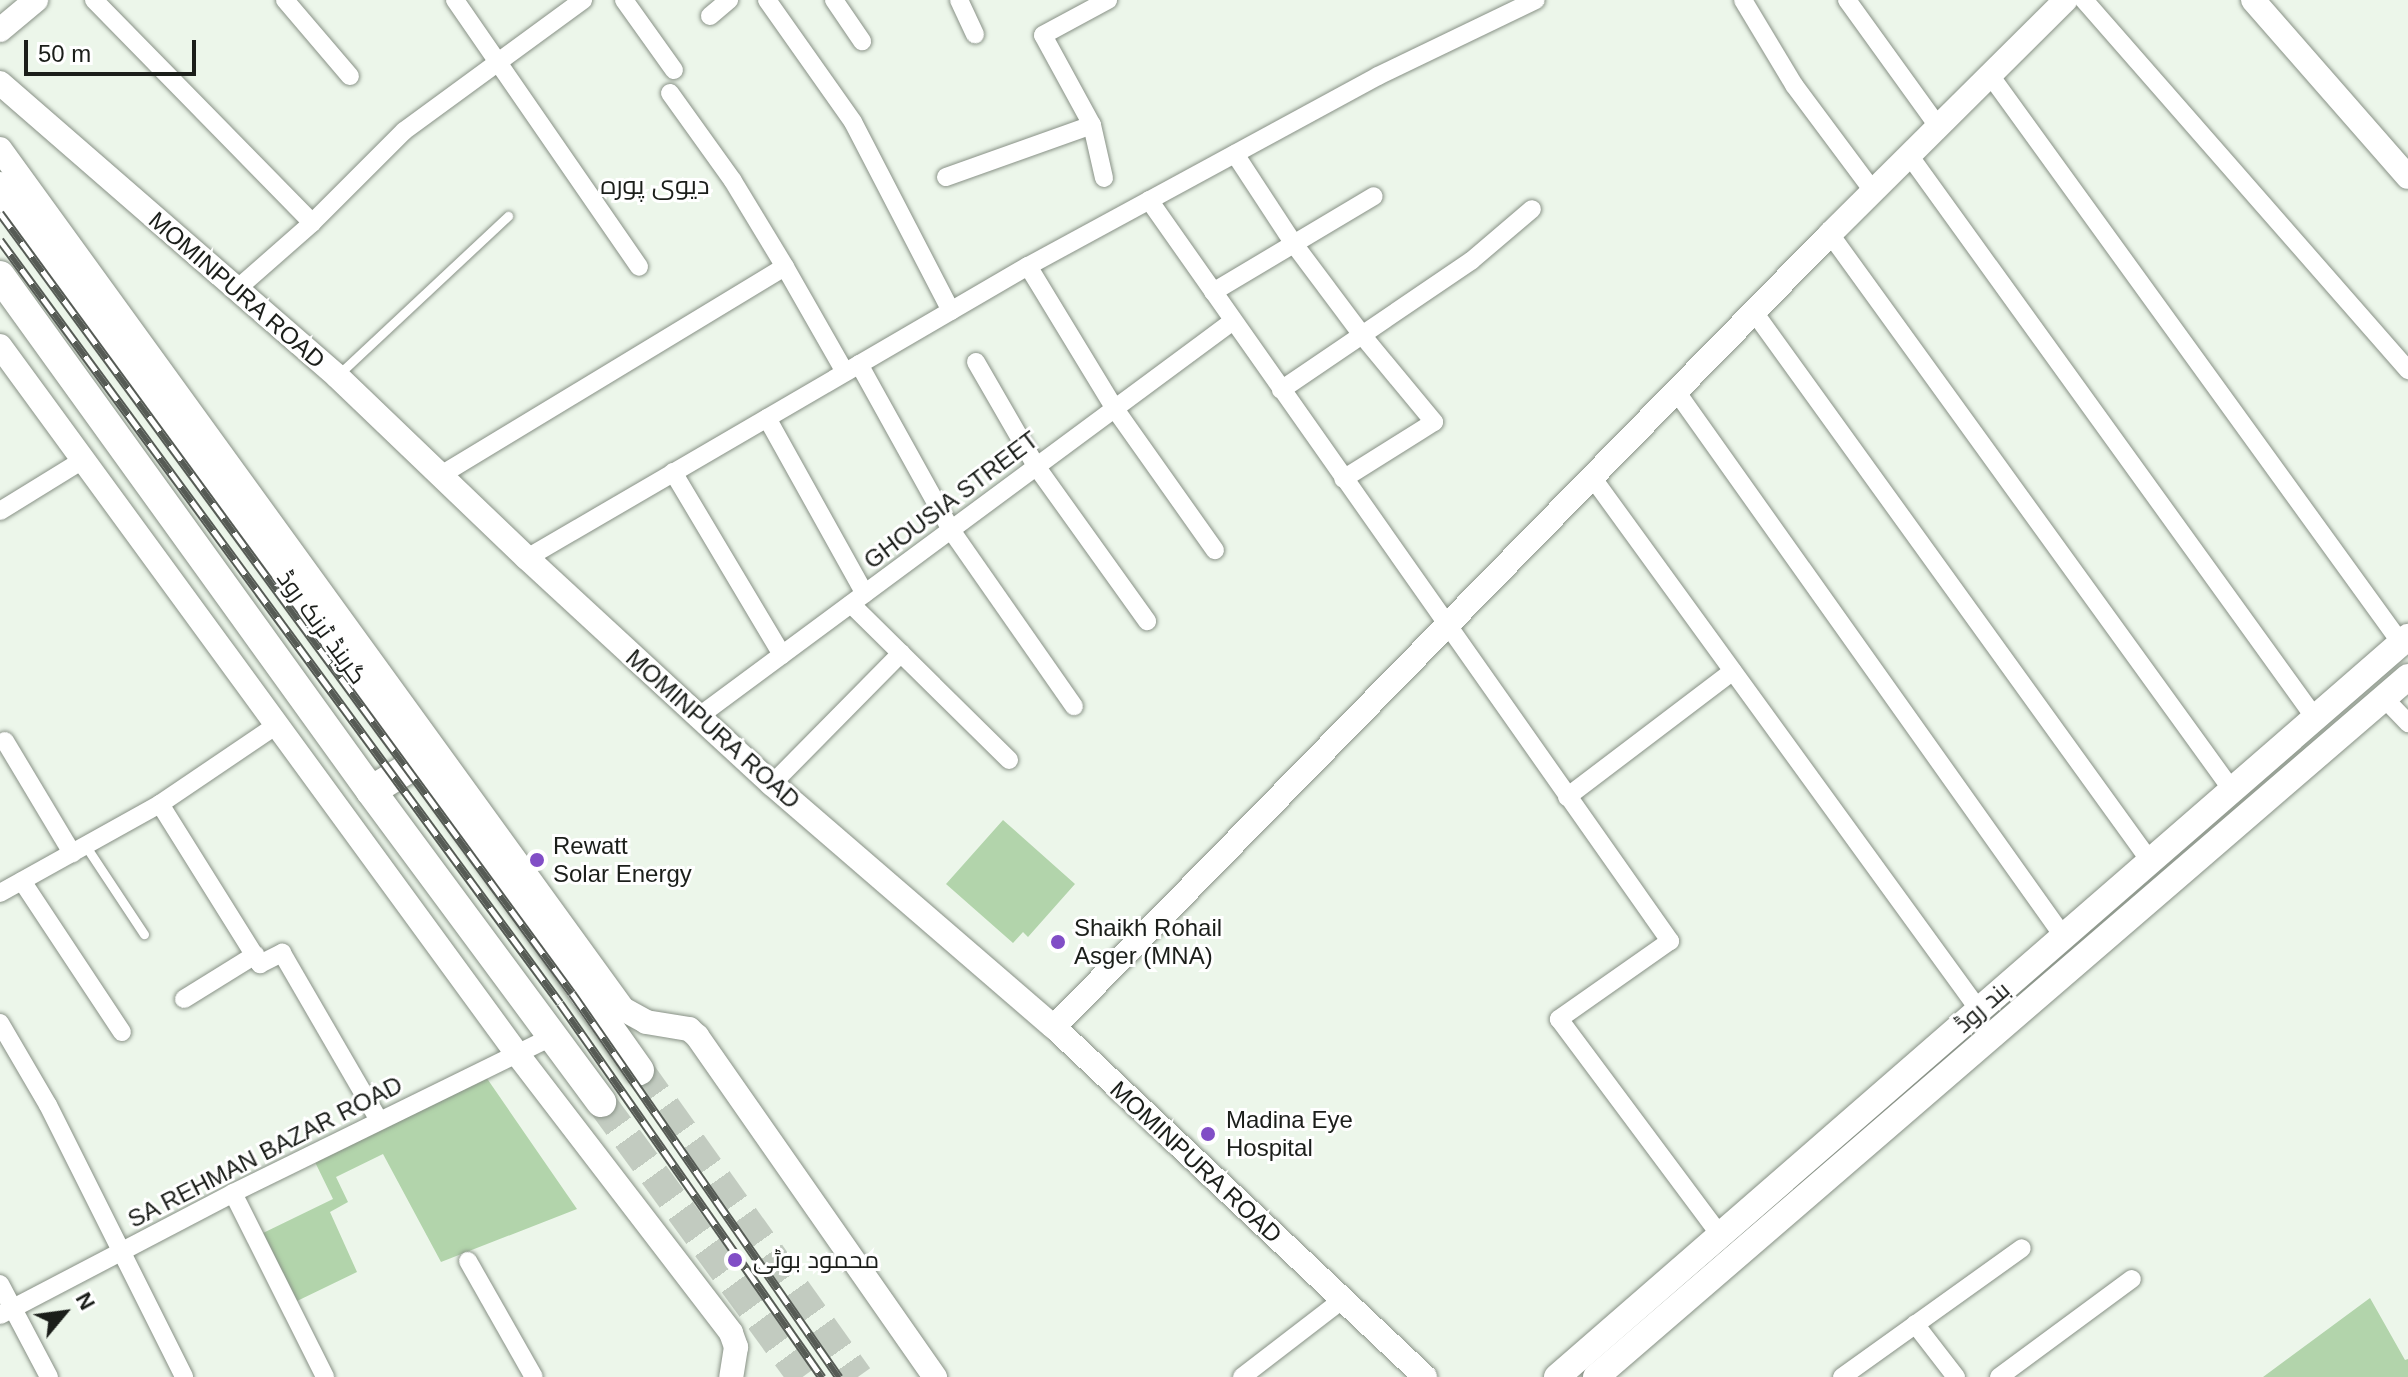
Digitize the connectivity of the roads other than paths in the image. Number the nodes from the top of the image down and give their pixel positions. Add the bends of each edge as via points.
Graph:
1 (36, 0) edge
2 (94, 0) edge
3 (285, 0) edge
4 (455, 0) edge
5 (583, 0) edge
6 (624, 0) edge
7 (729, 0) edge
8 (767, 0) edge
9 (834, 0) edge
10 (959, 0) edge
11 (1108, 0) edge
12 (1743, 0) edge
13 (1847, 0) edge
14 (2066, 0) edge
15 (2084, 0) edge
16 (2253, 0) edge
17 (1531, 1) edge
18 (710, 16) dead end
19 (0, 30) edge
20 (975, 34) dead end
21 (862, 41) dead end
22 (498, 62) junction
23 (674, 70) dead end
24 (1990, 75) junction
25 (350, 76) dead end
26 (0, 83) edge
27 (670, 93) dead end
28 (1092, 125) junction
29 (1938, 126) junction
30 (0, 149) edge
31 (1235, 154) junction
32 (1909, 155) junction
33 (946, 177) dead end
34 (2408, 177) edge
35 (1104, 178) dead end
36 (0, 187) edge
37 (1873, 191) junction
38 (1374, 196) dead end
39 (1149, 200) junction
40 (1532, 209) dead end
41 (508, 216) dead end
42 (312, 223) junction
43 (1830, 234) junction
44 (1294, 244) junction
45 (1028, 266) junction
46 (639, 267) dead end
47 (785, 267) junction
48 (0, 276) edge
49 (237, 289) junction
50 (1213, 292) junction
51 (951, 311) junction
52 (1754, 312) junction
53 (1233, 321) junction
54 (1362, 335) junction
55 (0, 346) edge
56 (976, 362) dead end
57 (852, 368) junction
58 (7, 370) edge
59 (2408, 370) edge
60 (337, 376) junction
61 (1281, 390) junction
62 (1676, 391) junction
63 (1115, 409) junction
64 (767, 418) junction
65 (83, 460) junction
66 (1036, 466) junction
67 (673, 472) junction
68 (441, 475) junction
69 (1592, 477) junction
70 (1343, 479) junction
71 (0, 511) edge
72 (951, 530) junction
73 (1215, 550) dead end
74 (527, 558) junction
75 (858, 599) junction
76 (1147, 621) dead end
77 (1446, 626) junction
78 (2404, 640) edge
79 (901, 653) junction
80 (782, 655) junction
81 (1733, 671) junction
82 (2408, 677) edge
83 (2384, 698) junction
84 (1074, 706) dead end
85 (698, 717) junction
86 (2315, 718) junction
87 (2408, 723) edge
88 (275, 726) junction
89 (5, 741) dead end
90 (1009, 760) dead end
91 (420, 761) junction
92 (772, 784) junction
93 (2232, 790) junction
94 (371, 791) junction
95 (1567, 797) junction
96 (160, 804) junction
97 (78, 849) junction
98 (2150, 861) junction
99 (22, 881) junction
100 (0, 893) edge
101 (144, 934) dead end
102 (2063, 936) junction
103 (255, 955) junction
104 (184, 999) dead end
105 (1979, 1010) junction
106 (0, 1023) edge
107 (1054, 1027) junction
108 (122, 1032) dead end
109 (553, 1036) junction
110 (518, 1055) junction
111 (639, 1070) tunnel mouth
112 (601, 1102) tunnel mouth
113 (379, 1120) junction
114 (233, 1193) junction
115 (1720, 1235) junction
116 (2022, 1248) dead end
117 (120, 1253) junction
118 (468, 1261) dead end
119 (2132, 1279) dead end
120 (0, 1284) edge
121 (1342, 1300) junction
122 (6, 1312) edge
123 (1915, 1324) junction
124 (49, 1377) edge
125 (184, 1377) edge
126 (325, 1377) edge
127 (534, 1377) edge
128 (731, 1377) edge
129 (935, 1377) edge
130 (1242, 1377) edge
131 (1425, 1377) edge
132 (1557, 1377) edge
133 (1596, 1377) edge
134 (1842, 1377) edge
135 (1956, 1377) edge
136 (1999, 1377) edge

1 - 19 street
2 - 42 street
3 - 25 street
4 - 22 street
5 - 22 street
6 - 23 street
7 - 18 street
8 - 51 street via 853,122
9 - 21 street
10 - 20 street
11 - 28 street via 1043,35
12 - 37 street via 1794,85
13 - 29 street
14 - 24 street
15 - 59 street
16 - 34 street
17 - 31 street
22 - 42 street via 404,131
22 - 46 street
24 - 29 street
24 - 78 street
26 - 49 street, MOMINPURA ROAD
27 - 47 street via 733,181
28 - 33 street
28 - 35 street
29 - 32 street
30 - 129 street via 623,1009 646,1022 680,1026 697,1036
31 - 39 street
31 - 44 street
32 - 37 street
32 - 86 street
36 - 91 main road, گرینڈ ٹرنک روڈ
37 - 43 street
38 - 44 street
39 - 45 street
39 - 50 street
40 - 54 street via 1471,261
41 - 60 lane
42 - 49 street
43 - 52 street
43 - 93 street
44 - 50 street
44 - 54 street
45 - 51 street
45 - 63 street
47 - 57 street
47 - 68 street
48 - 94 main road
49 - 60 street, MOMINPURA ROAD
50 - 53 street
51 - 57 street
52 - 62 street
52 - 98 street
53 - 61 street
53 - 63 street, GHOUSIA STREET
54 - 61 street
54 - 70 street via 1434,422
55 - 58 street
56 - 66 street
57 - 64 street
57 - 72 street
58 - 65 street
60 - 68 street, MOMINPURA ROAD
61 - 70 street
62 - 69 street
62 - 102 street
63 - 66 street, GHOUSIA STREET
63 - 73 street
64 - 67 street
64 - 75 street
65 - 71 street
65 - 88 street
66 - 72 street, GHOUSIA STREET
66 - 76 street
67 - 74 street
67 - 80 street
68 - 74 street, MOMINPURA ROAD
69 - 77 street
69 - 81 street
70 - 77 street
72 - 75 street, GHOUSIA STREET
72 - 84 street
74 - 85 street, MOMINPURA ROAD
75 - 79 street
75 - 80 street, GHOUSIA STREET
77 - 95 street
77 - 107 street
78 - 86 main road, بند روڈ
79 - 90 street
79 - 92 street
80 - 85 street, GHOUSIA STREET
81 - 95 street
81 - 105 street
82 - 83 main road, بند روڈ
83 - 87 street
83 - 133 main road, بند روڈ
85 - 92 street, MOMINPURA ROAD
86 - 93 main road, بند روڈ
88 - 96 street
88 - 110 street
89 - 97 street
91 - 94 main road
91 - 111 main road, گرینڈ ٹرنک روڈ
92 - 107 street, MOMINPURA ROAD
93 - 98 main road, بند روڈ
94 - 109 main road
95 - 115 street via 1670,941 1559,1019
96 - 97 street
96 - 103 street
97 - 99 street
97 - 101 lane
98 - 102 main road, بند روڈ
99 - 100 street
99 - 108 street
102 - 105 main road, بند روڈ
103 - 104 street
103 - 113 street via 260,964 282,953
105 - 115 main road, بند روڈ
106 - 117 street via 48,1105
107 - 121 street, MOMINPURA ROAD
109 - 110 street, SA REHMAN BAZAR ROAD
109 - 112 main road
110 - 113 street, SA REHMAN BAZAR ROAD
110 - 128 street via 731,1333 736,1347
113 - 114 street, SA REHMAN BAZAR ROAD
114 - 117 street, SA REHMAN BAZAR ROAD
114 - 126 street
115 - 132 main road, بند روڈ
116 - 123 street
117 - 122 street, SA REHMAN BAZAR ROAD
117 - 125 street
118 - 127 street
119 - 136 street
120 - 122 street
121 - 130 street
121 - 131 street, MOMINPURA ROAD
122 - 124 street
123 - 134 street
123 - 135 street

